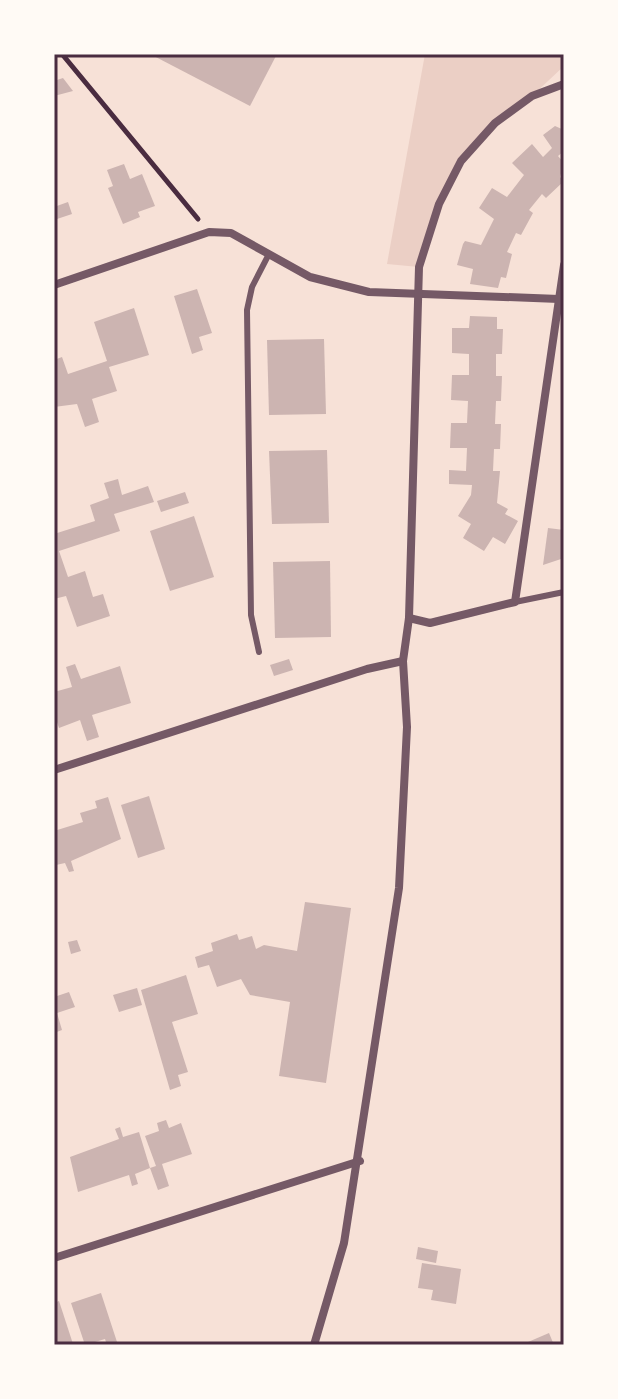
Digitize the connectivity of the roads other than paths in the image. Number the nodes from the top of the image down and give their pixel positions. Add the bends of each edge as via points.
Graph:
1 (564, 84) edge
2 (269, 254) junction
3 (564, 265) edge
4 (54, 285) edge
5 (416, 291) junction
6 (559, 299) junction
7 (564, 592) edge
8 (515, 602) junction
9 (409, 618) junction
10 (259, 652) dead end
11 (403, 661) junction
12 (54, 770) edge
13 (360, 1161) junction
14 (54, 1258) edge
15 (314, 1345) edge

1 - 5 street via 532,96 495,123 461,161 439,204
2 - 4 street via 231,233 209,232
2 - 5 street via 334,284 369,292
2 - 10 lane via 247,310 251,615
3 - 6 street
5 - 6 street
5 - 9 street
6 - 8 street
7 - 8 lane
8 - 9 street via 430,623
9 - 11 street
11 - 12 street
11 - 13 street via 407,727 399,888
13 - 14 street
13 - 15 street via 344,1243

